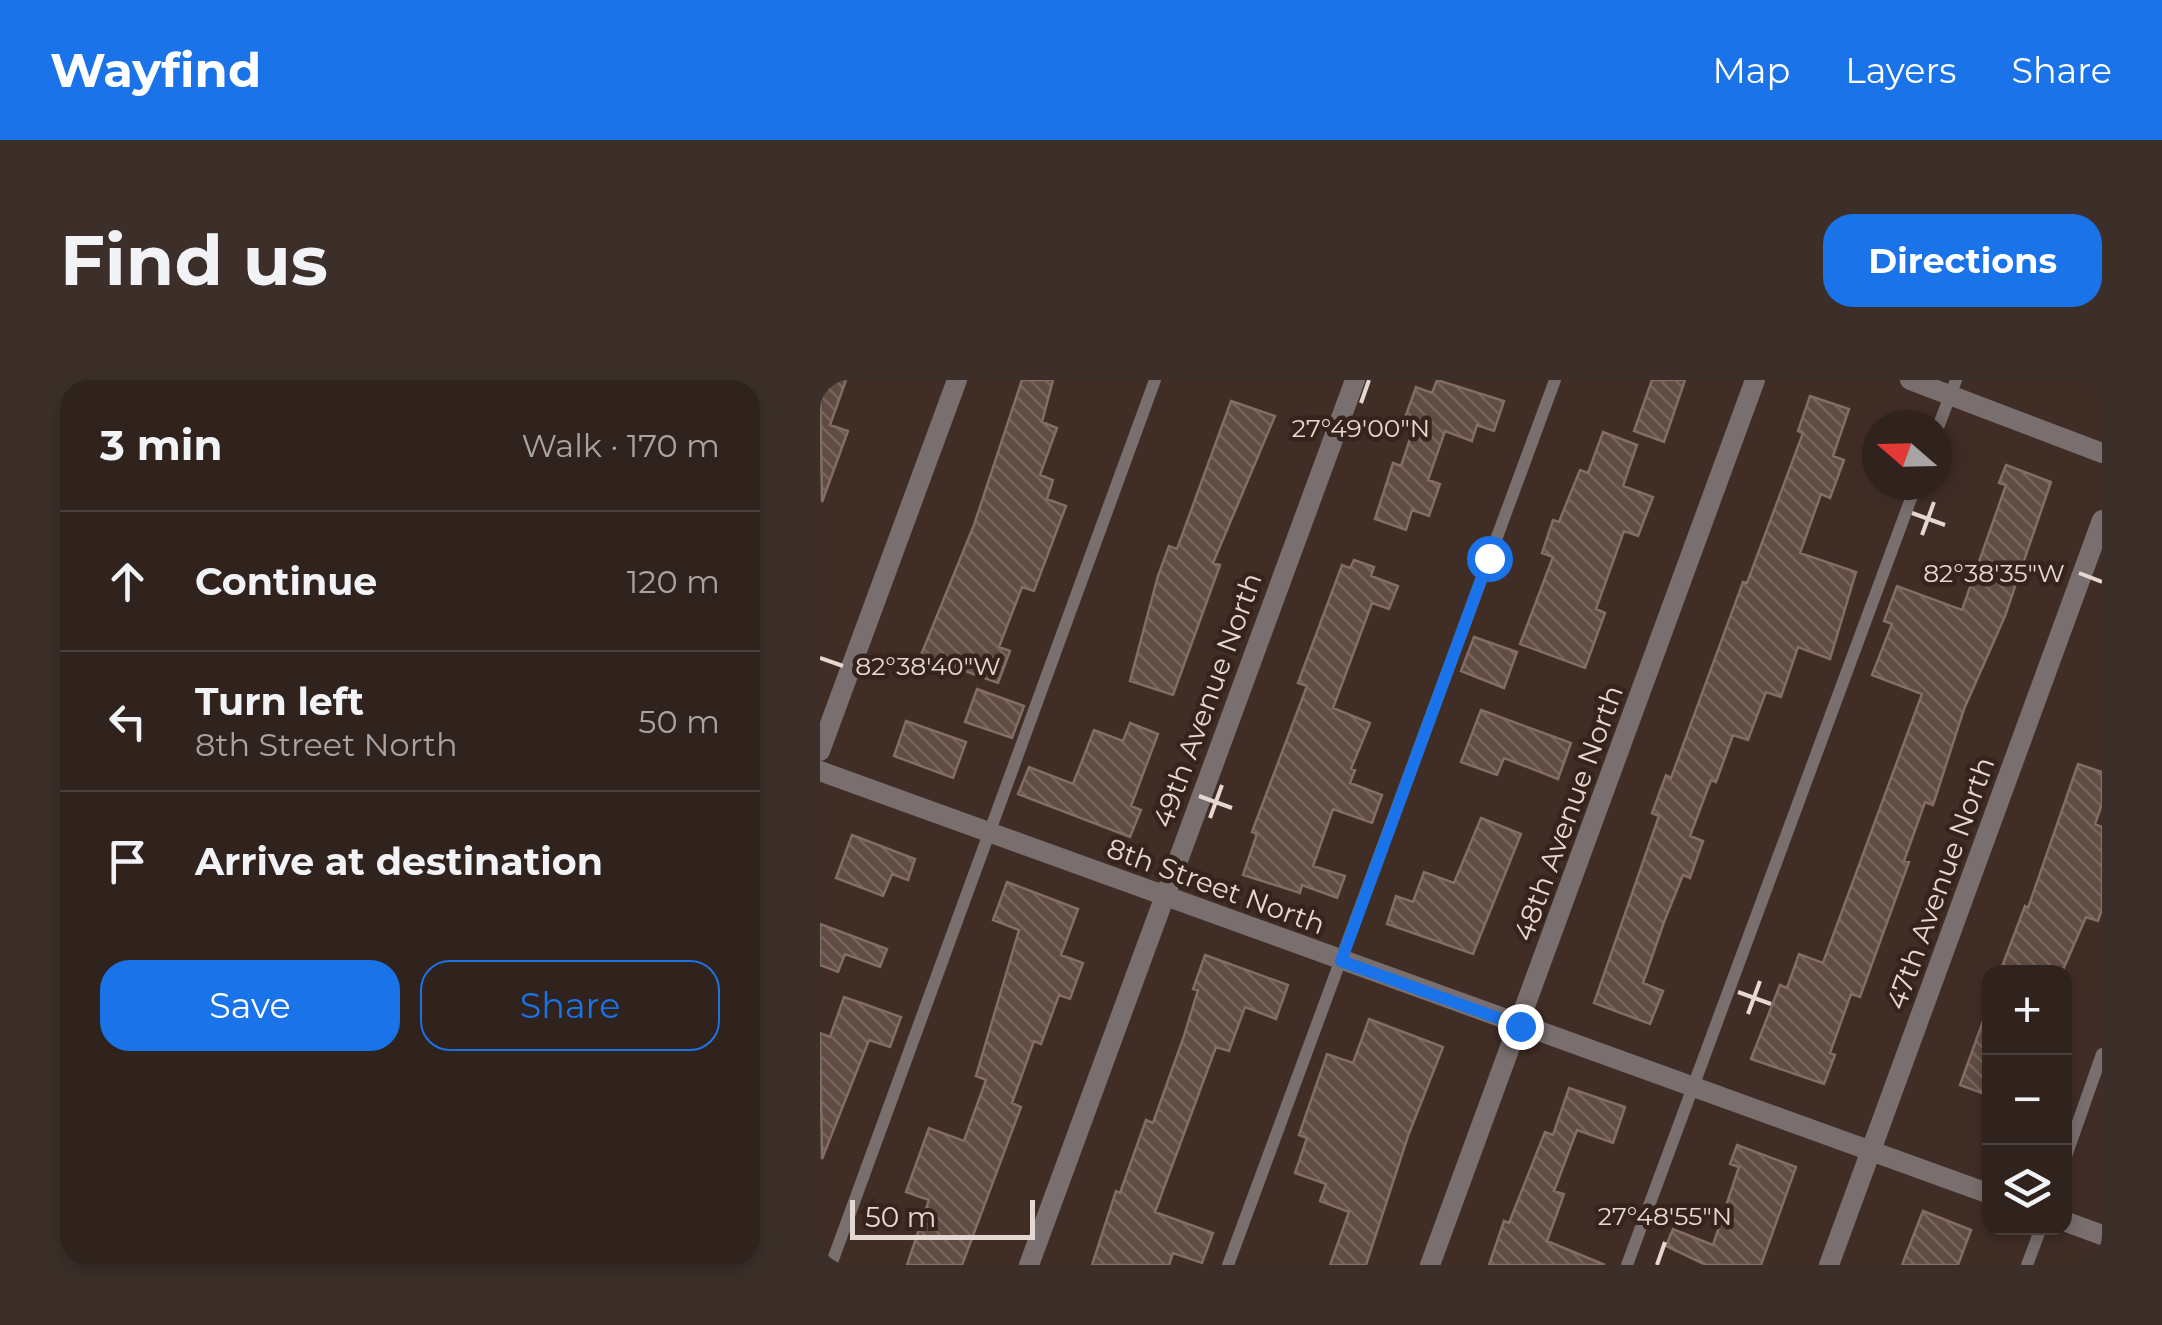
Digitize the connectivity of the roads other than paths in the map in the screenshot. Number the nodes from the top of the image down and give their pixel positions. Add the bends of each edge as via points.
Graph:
1 (957, 380) edge
2 (1155, 380) edge
3 (1354, 380) edge
4 (1554, 380) edge
5 (1755, 380) edge
6 (1910, 380) edge
7 (1954, 387) edge
8 (2102, 453) edge
9 (1910, 500) edge
10 (2102, 520) edge
11 (820, 751) edge
12 (820, 770) edge
13 (989, 831) junction
14 (1164, 896) junction
15 (1341, 961) junction
16 (1520, 1026) junction
17 (2102, 1054) edge
18 (1692, 1086) junction
19 (2070, 1145) edge
20 (1872, 1150) junction
21 (1982, 1191) edge
22 (2072, 1224) edge
23 (2038, 1235) edge
24 (2102, 1235) edge
25 (831, 1265) edge
26 (1028, 1265) edge
27 (1228, 1265) edge
28 (1430, 1265) edge
29 (1627, 1265) edge
30 (1829, 1265) edge
31 (2027, 1265) edge

1 - 11 street
2 - 13 lane
3 - 14 street, 49th Avenue North
4 - 15 lane
5 - 16 street, 48th Avenue North
6 - 7 street
7 - 8 street
9 - 18 lane
10 - 20 street, 47th Avenue North
12 - 13 street, 8th Street North
13 - 14 street, 8th Street North
13 - 25 lane
14 - 15 street, 8th Street North
14 - 26 street, 49th Avenue North
15 - 16 street, 8th Street North
15 - 27 lane
16 - 18 street, 8th Street North
16 - 28 street, 48th Avenue North
17 - 19 lane
18 - 20 street, 8th Street North
18 - 29 lane
20 - 21 street, 8th Street North
20 - 30 street, 47th Avenue North
22 - 24 street
23 - 31 lane

